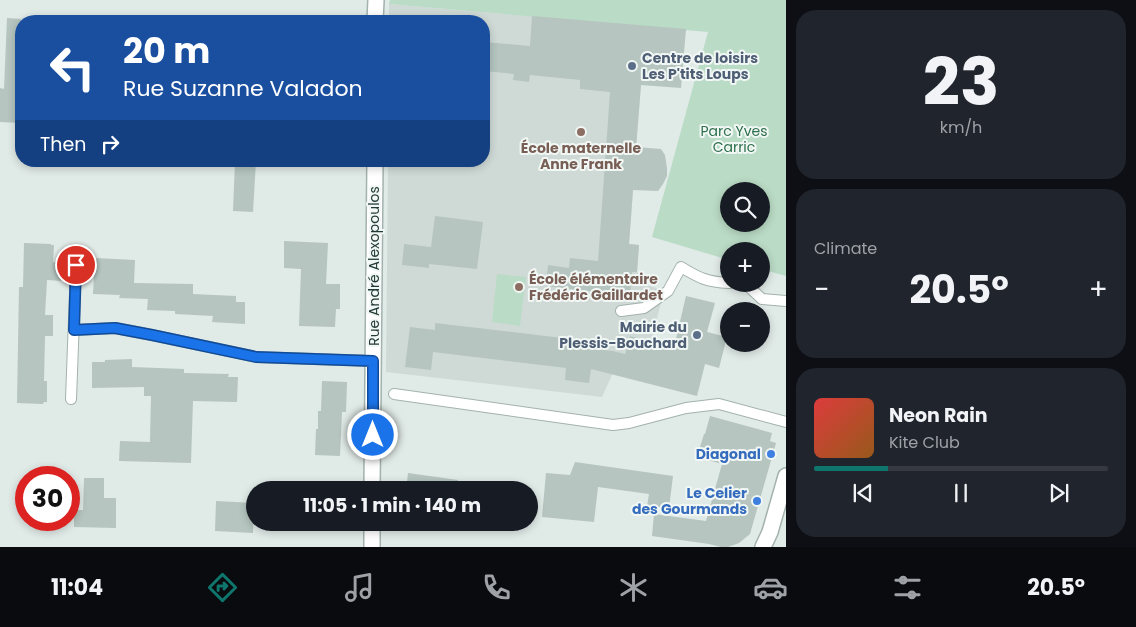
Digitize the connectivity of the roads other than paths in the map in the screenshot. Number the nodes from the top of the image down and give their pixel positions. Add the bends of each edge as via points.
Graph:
1 (376, 0) edge
2 (375, 15) edge
3 (374, 167) edge
4 (76, 265) dead end
5 (720, 282) edge
6 (754, 292) edge
7 (786, 301) edge
8 (621, 311) dead end
9 (74, 330) junction
10 (373, 361) junction
11 (394, 394) dead end
12 (72, 399) dead end
13 (786, 422) edge
14 (786, 476) edge
15 (372, 481) edge
16 (372, 531) edge
17 (372, 547) edge
18 (764, 547) edge

1 - 2 street
3 - 10 street, Rue André Alexopoulos
4 - 9 lane
5 - 8 lane via 696,277 681,266 668,291 644,308
6 - 7 lane via 762,299
9 - 10 lane via 115,328 256,357
9 - 12 lane
10 - 15 street, Rue André Alexopoulos
11 - 13 lane via 614,425 686,408 719,404
14 - 18 street
16 - 17 street

